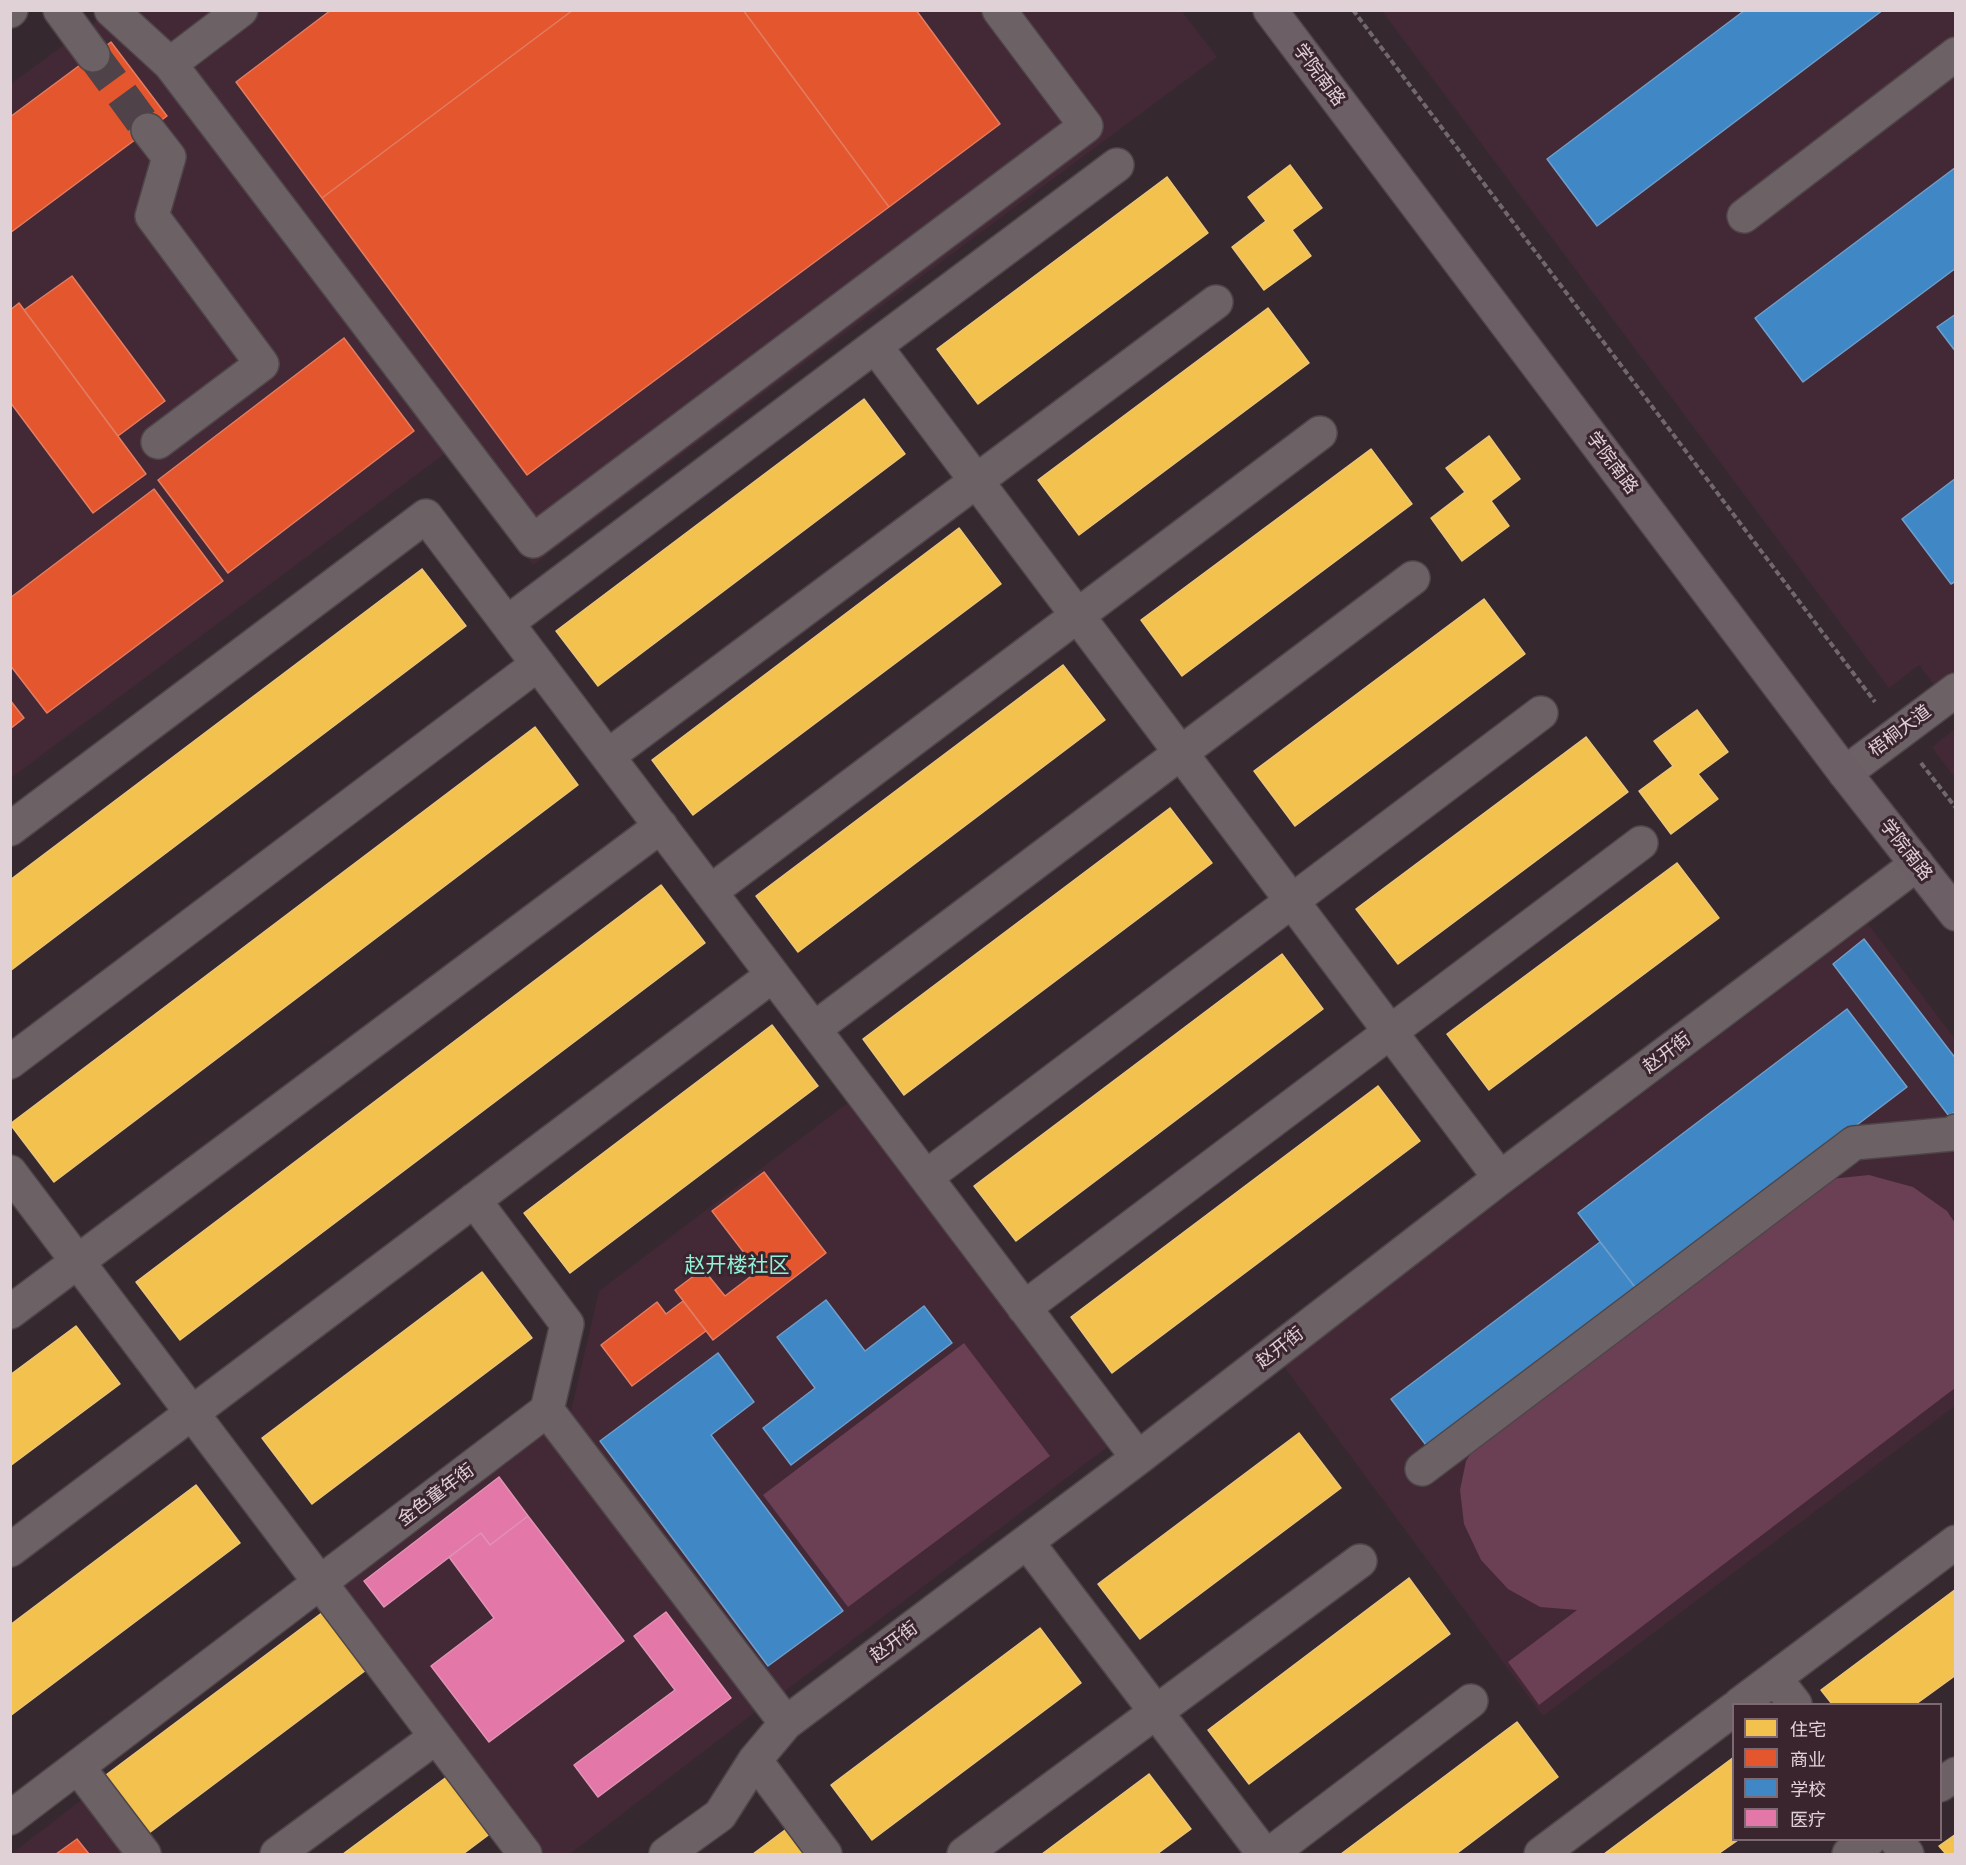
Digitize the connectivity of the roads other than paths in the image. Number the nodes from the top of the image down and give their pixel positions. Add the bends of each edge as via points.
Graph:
1 (60, 10) edge
2 (111, 10) edge
3 (241, 10) edge
4 (999, 10) edge
5 (1270, 10) edge
6 (1956, 54) edge
7 (93, 55) tunnel mouth
8 (170, 64) junction
9 (148, 130) tunnel mouth
10 (1117, 165) dead end
11 (1744, 216) dead end
12 (1216, 302) dead end
13 (875, 346) junction
14 (1320, 433) dead end
15 (158, 442) dead end
16 (977, 480) junction
17 (1413, 578) dead end
18 (1077, 615) junction
19 (507, 623) junction
20 (538, 664) junction
21 (1956, 690) edge
22 (1541, 713) dead end
23 (1181, 753) junction
24 (608, 756) junction
25 (1845, 773) junction
26 (661, 826) junction
27 (10, 829) edge
28 (1641, 843) dead end
29 (1917, 864) junction
30 (710, 892) junction
31 (1292, 901) junction
32 (1956, 914) edge
33 (773, 975) junction
34 (814, 1029) junction
35 (1390, 1032) junction
36 (10, 1062) edge
37 (1956, 1131) edge
38 (10, 1172) edge
39 (926, 1177) junction
40 (1500, 1178) junction
41 (474, 1200) junction
42 (78, 1262) junction
43 (1024, 1308) junction
44 (10, 1312) edge
45 (547, 1410) junction
46 (192, 1413) junction
47 (1138, 1458) junction
48 (1422, 1468) dead end
49 (1027, 1542) junction
50 (1956, 1542) edge
51 (10, 1550) edge
52 (1359, 1561) dead end
53 (320, 1583) junction
54 (1775, 1678) junction
55 (1472, 1701) dead end
56 (1741, 1703) edge
57 (1794, 1703) edge
58 (1732, 1711) edge
59 (1155, 1712) junction
60 (786, 1723) junction
61 (436, 1737) junction
62 (755, 1760) junction
63 (78, 1767) junction
64 (1956, 1774) edge
65 (1942, 1784) edge
66 (10, 1818) edge
67 (1866, 1841) edge
68 (1897, 1841) edge
69 (144, 1854) edge
70 (277, 1854) edge
71 (525, 1854) edge
72 (666, 1854) edge
73 (825, 1854) edge
74 (964, 1854) edge
75 (1264, 1854) edge
76 (1270, 1854) edge
77 (1541, 1854) edge
78 (1849, 1854) edge
79 (1907, 1854) edge

1 - 7 street
2 - 8 street
3 - 8 street
4 - 8 street via 1086,126 533,541
5 - 25 main road, 学院南路
6 - 11 street
9 - 15 street via 169,157 152,216 262,364
10 - 13 street
12 - 16 street
13 - 16 street
13 - 19 street
14 - 18 street
16 - 18 street
16 - 24 street
17 - 23 street
18 - 23 street
18 - 30 street
19 - 20 street
19 - 27 street via 426,516
20 - 24 street
20 - 36 street
21 - 25 street, 梧桐大道
22 - 31 street
23 - 31 street
23 - 34 street
24 - 26 street
25 - 29 main road, 学院南路
26 - 30 street
26 - 42 street
28 - 35 street
29 - 32 main road, 学院南路
29 - 40 street, 赵开街
30 - 33 street
31 - 35 street
31 - 39 street
33 - 34 street
33 - 41 street
34 - 39 street
35 - 40 street
35 - 43 street
37 - 48 street via 1854,1143
38 - 42 street
39 - 43 street
40 - 47 street, 赵开街
41 - 45 street via 567,1324
41 - 46 street
42 - 44 street
42 - 46 street
43 - 47 street
45 - 53 street, 金色童年街
45 - 60 street
46 - 51 street
46 - 53 street
47 - 49 street, 赵开街
49 - 59 street
49 - 60 street, 赵开街
50 - 54 street
52 - 59 street
53 - 61 street
53 - 63 street, 金色童年街
54 - 56 street
54 - 57 street
55 - 76 street
58 - 77 street
59 - 74 street
59 - 75 street
60 - 62 street, 赵开街
61 - 70 street
61 - 71 street
62 - 72 street, 赵开街 via 720,1815
62 - 73 street
63 - 66 street, 金色童年街
63 - 69 street
64 - 65 street
67 - 78 street
68 - 79 street

